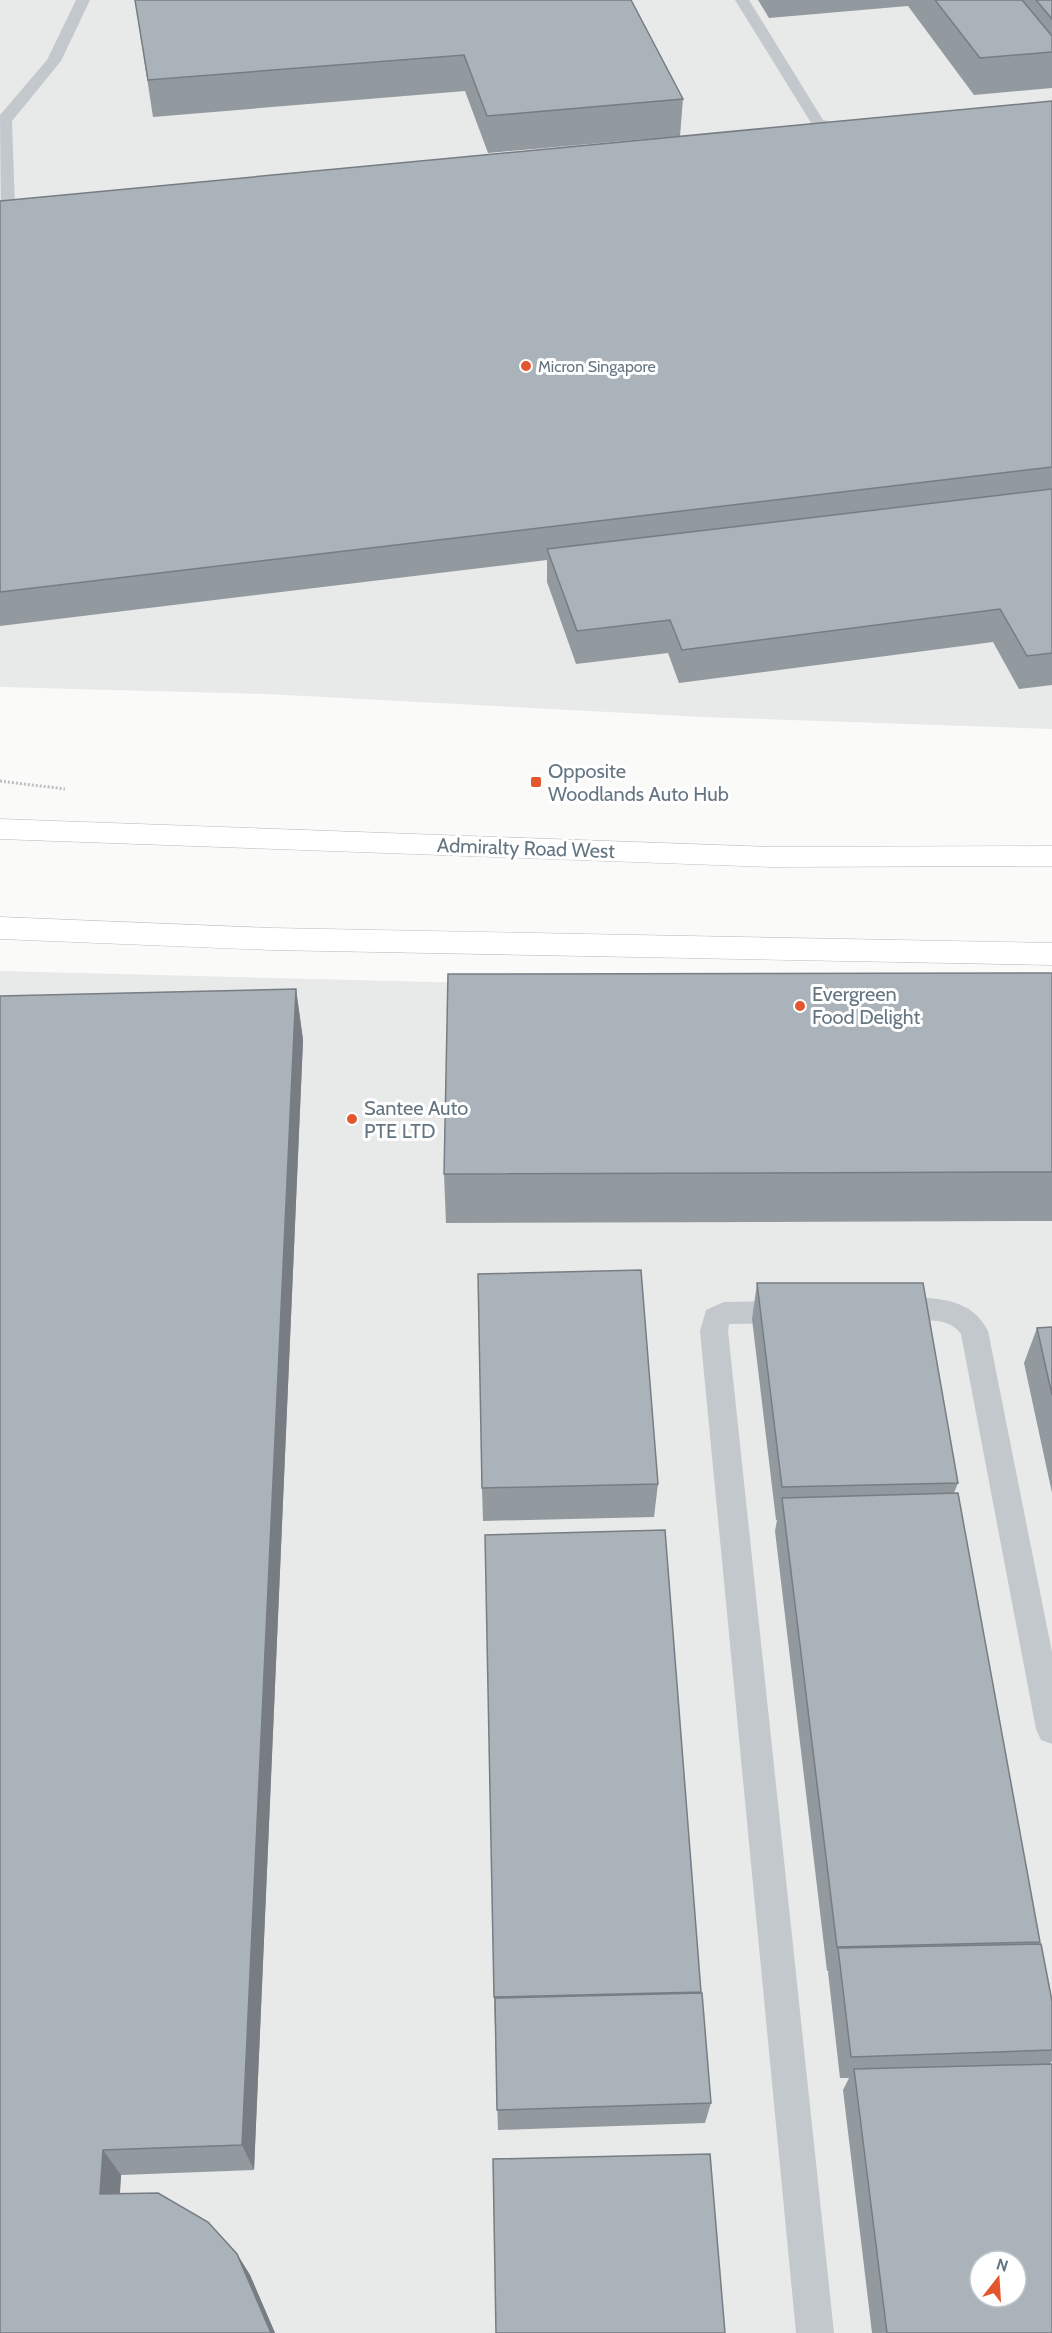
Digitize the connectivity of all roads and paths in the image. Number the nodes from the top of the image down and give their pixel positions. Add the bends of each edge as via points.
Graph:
1 (83, 0) edge
2 (742, 0) edge
3 (830, 140) edge
4 (42, 211) edge
5 (0, 829) edge
6 (1052, 856) edge
7 (0, 928) edge
8 (1052, 954) edge
9 (863, 1311) edge
10 (817, 1312) edge
11 (1052, 1729) edge
12 (815, 2333) edge

1 - 4 lane via 54,62 4,120 7,214
2 - 3 lane via 818,123 867,136
5 - 6 main road, Admiralty Road West via 772,857
7 - 8 main road via 271,939
9 - 11 lane via 956,1313 970,1322
10 - 12 lane via 724,1313 716,1318 714,1331

